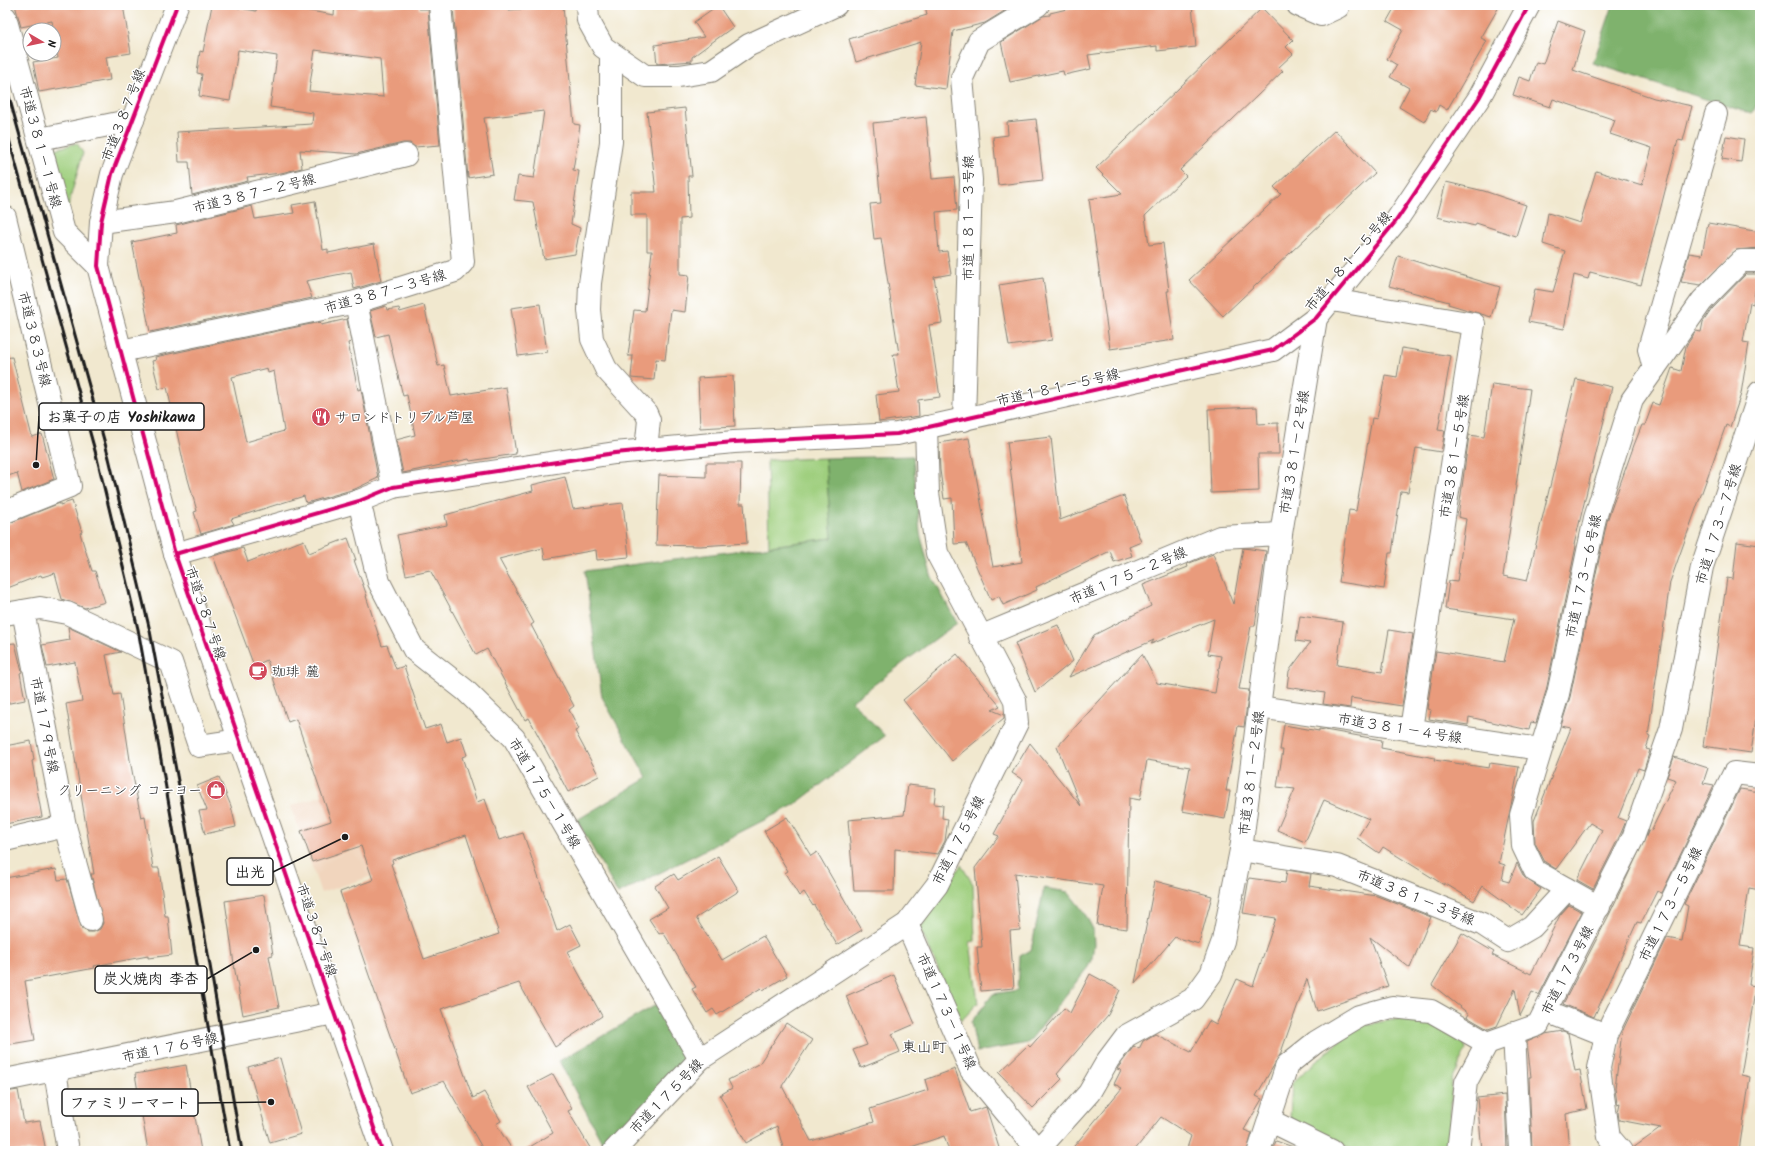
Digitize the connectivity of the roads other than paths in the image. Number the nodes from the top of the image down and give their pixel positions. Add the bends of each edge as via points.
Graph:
1 (177, 5) edge
2 (440, 5) edge
3 (587, 5) edge
4 (836, 5) edge
5 (1038, 5) edge
6 (1298, 5) edge
7 (1338, 5) edge
8 (1529, 5) edge
9 (5, 17) edge
10 (611, 52) junction
11 (1716, 114) dead end
12 (133, 120) junction
13 (40, 139) junction
14 (406, 155) dead end
15 (5, 217) edge
16 (101, 222) junction
17 (1760, 261) edge
18 (98, 266) junction
19 (1332, 300) junction
20 (356, 302) junction
21 (1316, 318) junction
22 (121, 351) junction
23 (1654, 368) junction
24 (1760, 392) edge
25 (964, 420) junction
26 (926, 427) junction
27 (646, 450) junction
28 (393, 487) junction
29 (359, 501) junction
30 (5, 512) edge
31 (1281, 534) junction
32 (175, 554) junction
33 (14, 612) edge
34 (980, 637) junction
35 (1259, 707) junction
36 (1411, 729) junction
37 (238, 740) junction
38 (1540, 749) junction
39 (1663, 751) joint
40 (1760, 776) edge
41 (64, 826) junction
42 (5, 840) edge
43 (1242, 850) junction
44 (1567, 889) junction
45 (1599, 907) junction
46 (91, 920) dead end
47 (907, 924) junction
48 (1546, 1010) junction
49 (334, 1014) junction
50 (1514, 1034) junction
51 (1606, 1035) junction
52 (1487, 1043) junction
53 (700, 1059) junction
54 (55, 1071) junction
55 (5, 1080) edge
56 (1269, 1120) junction
57 (68, 1151) edge
58 (382, 1151) edge
59 (614, 1151) edge
60 (1038, 1151) edge
61 (1260, 1151) edge
62 (1332, 1151) edge
63 (1458, 1151) edge
64 (1520, 1151) edge
65 (1621, 1151) edge

1 - 12 street, 市道３８７号線
2 - 20 street, 市道３８７－３号線 via 463,262 455,271
3 - 10 street via 588,20 604,47
4 - 10 street via 749,45 711,71 679,76 645,76
5 - 25 street, 市道１８１－３号線 via 979,42 962,78 971,180
6 - 7 street via 1321,15
8 - 19 street, 市道１８１－５号線 via 1480,98 1396,221
9 - 13 street, 市道３８１－１号線
10 - 27 street via 612,142 590,283 589,310 592,339 606,369 646,413
11 - 23 street via 1649,349
12 - 13 street
12 - 16 street, 市道３８７号線 via 112,174
13 - 18 street, 市道３８１－１号線 via 64,232
14 - 16 street, 市道３８７－２号線 via 176,212
15 - 30 street, 市道３８３号線 via 70,486
16 - 18 street, 市道３８７号線
17 - 23 street, 市道１７３－６号線 via 1741,261 1702,301
18 - 22 street, 市道３８７号線
19 - 21 street, 市道１８１－５号線
19 - 36 street, 市道３８１－５号線 via 1474,324
20 - 22 street, 市道３８７－３号線
20 - 28 street
21 - 25 street, 市道１８１－５号線 via 1273,350
21 - 31 street, 市道３８１－２号線
22 - 32 street, 市道３８７号線
23 - 38 street, 市道１７３－６号線 via 1632,400 1595,518 1558,694
24 - 39 street, 市道１７３－７号線 via 1702,567 1671,728
25 - 26 street, 市道１８１－５号線
26 - 27 street, 市道１８１－５号線 via 897,434 734,442
26 - 34 street, 市道１７５号線 via 928,493 937,553
27 - 28 street, 市道１８１－５号線
28 - 29 street, 市道１８１－５号線
29 - 32 street, 市道１８１－５号線
29 - 53 street, 市道１７５－１号線 via 379,582 414,650 465,690 514,738
31 - 34 street, 市道１７５－２号線 via 1220,537
31 - 35 street, 市道３８１－２号線
32 - 37 street, 市道３８７号線
33 - 37 street via 40,608 67,613 171,662 199,746
33 - 41 street, 市道１７９号線
34 - 47 street, 市道１７５号線 via 1015,700 1017,723 937,885
35 - 36 street, 市道３８１－４号線
35 - 43 street, 市道３８１－２号線
36 - 38 street, 市道３８１－４号線
37 - 49 street, 市道３８７号線
38 - 44 street, 市道１７３－６号線 via 1521,815 1523,846 1535,871
39 - 45 street, 市道１７３号線 via 1633,838
40 - 51 street, 市道１７３－５号線 via 1734,773
41 - 42 street
41 - 46 street, 市道１７９号線
43 - 44 street, 市道３８１－３号線 via 1337,866 1482,924 1508,940 1532,927
43 - 60 street, 市道３８１－２号線 via 1223,941 1211,974 1193,999 1126,1036 1108,1060 1090,1093
44 - 45 street, 市道１７３－６号線
45 - 48 street, 市道１７３号線
47 - 53 street, 市道１７５号線
47 - 60 street, 市道１７３－１号線 via 971,1070
48 - 50 street, 市道１７３号線 via 1538,1025
48 - 51 street
49 - 54 street, 市道１７６号線
49 - 58 street, 市道３８７号線
50 - 52 street, 市道１７３号線
50 - 64 street
51 - 65 street, 市道１７３－５号線 via 1599,1068 1609,1137
52 - 56 street via 1431,1011 1392,1007 1359,1016 1316,1042 1286,1065
52 - 63 street via 1466,1082
53 - 59 street, 市道１７５号線
54 - 55 street, 市道１７６号線
54 - 57 street
56 - 61 street
56 - 62 street

